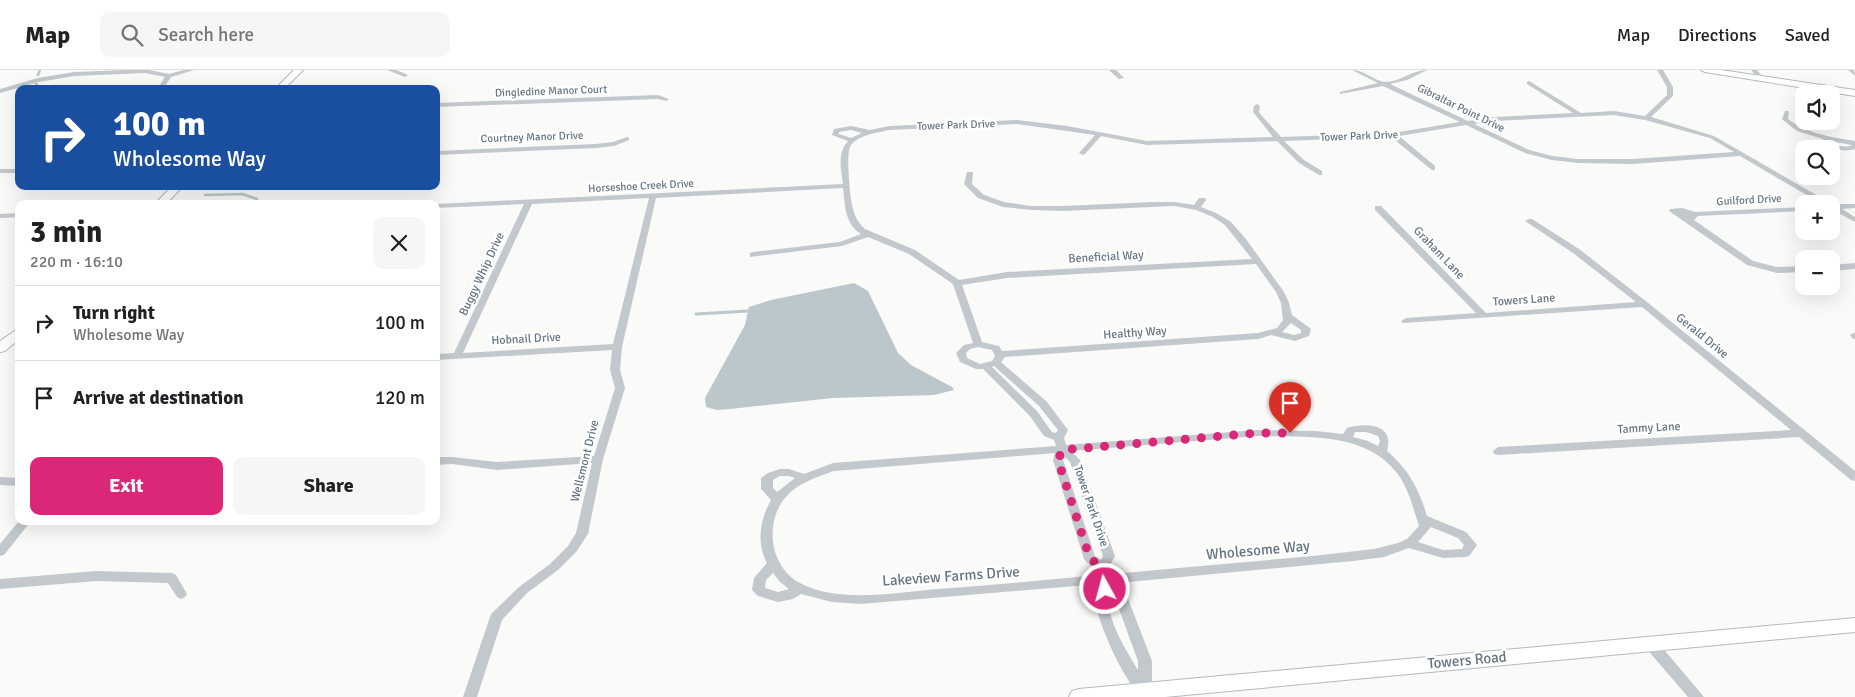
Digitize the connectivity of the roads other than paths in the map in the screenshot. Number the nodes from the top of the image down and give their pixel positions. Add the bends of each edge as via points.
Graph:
1 (191, 70) edge
2 (300, 70) edge
3 (390, 70) edge
4 (1112, 70) edge
5 (1355, 70) edge
6 (1424, 70) edge
7 (1660, 70) edge
8 (1705, 70) edge
9 (1852, 70) edge
10 (404, 73) edge
11 (1757, 73) edge
12 (1855, 74) edge
13 (169, 76) junction
14 (1121, 78) dead end
15 (1529, 83) dead end
16 (1386, 84) junction
17 (21, 85) edge
18 (163, 85) edge
19 (283, 85) edge
20 (15, 87) edge
21 (0, 91) edge
22 (1855, 92) edge
23 (1342, 93) dead end
24 (666, 99) dead end
25 (440, 105) edge
26 (1257, 106) dead end
27 (1788, 112) dead end
28 (1579, 114) junction
29 (1646, 118) junction
30 (1466, 123) junction
31 (870, 132) junction
32 (1099, 135) junction
33 (1393, 135) junction
34 (627, 138) dead end
35 (1278, 139) junction
36 (852, 140) junction
37 (1855, 144) edge
38 (440, 152) edge
39 (1083, 153) dead end
40 (1742, 154) junction
41 (1432, 168) dead end
42 (0, 171) edge
43 (15, 171) edge
44 (1319, 172) dead end
45 (970, 174) dead end
46 (846, 186) junction
47 (174, 190) edge
48 (1812, 195) edge
49 (652, 196) junction
50 (164, 200) edge
51 (1202, 200) dead end
52 (529, 202) junction
53 (440, 206) edge
54 (1840, 206) edge
55 (1855, 206) edge
56 (1196, 208) junction
57 (1378, 208) dead end
58 (1795, 209) edge
59 (1840, 211) edge
60 (15, 215) edge
61 (0, 216) edge
62 (1855, 220) edge
63 (1528, 221) dead end
64 (868, 234) junction
65 (753, 256) dead end
66 (1257, 261) junction
67 (1855, 266) edge
68 (1840, 267) edge
69 (1795, 269) edge
70 (957, 283) junction
71 (1644, 304) junction
72 (1483, 315) junction
73 (1287, 316) junction
74 (1406, 321) dead end
75 (1271, 332) junction
76 (15, 335) edge
77 (978, 344) junction
78 (617, 347) junction
79 (0, 348) edge
80 (457, 356) junction
81 (440, 357) edge
82 (994, 361) junction
83 (1801, 433) junction
84 (1062, 450) junction
85 (1498, 451) dead end
86 (598, 459) junction
87 (440, 461) edge
88 (1855, 477) edge
89 (803, 478) junction
90 (0, 481) edge
91 (15, 482) edge
92 (777, 499) junction
93 (1423, 519) junction
94 (22, 525) edge
95 (1409, 544) junction
96 (0, 552) edge
97 (774, 564) junction
98 (1105, 573) junction
99 (0, 584) edge
100 (799, 589) junction
101 (181, 594) dead end
102 (1855, 625) edge
103 (1650, 642) junction
104 (1146, 694) edge
105 (470, 697) edge
106 (1079, 697) edge
107 (1696, 697) edge

1 - 13 street
2 - 19 main road
3 - 10 street
4 - 14 street
5 - 16 street, Gibraltar Point Drive
6 - 16 street
7 - 29 street via 1670,87 1670,96
8 - 11 main road
9 - 12 street
11 - 22 main road
13 - 17 street via 145,71 74,74
13 - 18 street
15 - 28 street
16 - 23 street
16 - 30 street, Gibraltar Point Drive
20 - 21 street
24 - 25 street, Dingledine Manor Court via 658,96
26 - 35 street via 1259,117
27 - 37 street via 1785,119 1789,123 1825,137 1829,146 1849,149
28 - 29 street, Tower Park Drive via 1619,113
28 - 30 street, Tower Park Drive via 1494,118
29 - 40 street, Tower Park Drive via 1712,137
30 - 33 street, Tower Park Drive
30 - 40 street, Gibraltar Point Drive via 1531,153 1540,163
31 - 32 street, Tower Park Drive via 899,127 1017,122
31 - 36 street, Tower Park Drive
31 - 36 street, Tower Park Drive via 851,128 836,130 838,137
32 - 35 street, Tower Park Drive via 1165,143
32 - 39 street
33 - 35 street, Tower Park Drive
33 - 41 street
34 - 38 street, Courtney Manor Drive via 614,144 596,146
35 - 44 street via 1299,161
36 - 46 street via 844,152
40 - 48 street, Tower Park Drive
42 - 43 street
45 - 56 street via 968,184 971,191 1021,208 1162,204
46 - 49 street, Horseshoe Creek Drive
46 - 64 street via 849,210 855,224
47 - 50 main road
49 - 52 street, Horseshoe Creek Drive
49 - 78 street, Wellsmont Drive
51 - 56 street
52 - 53 street, Horseshoe Creek Drive
52 - 80 street, Buggy Whip Drive
54 - 55 street
56 - 66 street via 1228,222
57 - 72 street, Graham Lane
58 - 69 street, Guilford Drive via 1692,217 1766,275 1775,276 1779,274 1777,270
59 - 62 street, Tower Park Drive
60 - 61 street
63 - 71 street, Gerald Drive via 1576,251
64 - 65 street via 842,244
64 - 70 street via 912,252
66 - 70 street, Beneficial Way via 1007,275
66 - 73 street via 1280,292
67 - 68 street
70 - 77 street
71 - 72 street, Towers Lane
71 - 83 street, Gerald Drive
72 - 74 street, Towers Lane
73 - 75 street via 1288,320 1280,330
73 - 75 street, Healthy Way via 1306,329 1306,334 1295,338
75 - 82 street, Healthy Way via 1258,336
76 - 79 main road
77 - 82 street, Tower Park Drive via 991,346
77 - 82 street, Tower Park Drive via 963,350 961,357 973,366
78 - 80 street, Hobnail Drive
78 - 86 street, Wellsmont Drive via 614,370 620,388
80 - 81 street, Hobnail Drive
82 - 84 street, Tower Park Drive via 1048,434 1059,438
83 - 85 street, Tammy Lane
83 - 88 street, Gerald Drive
84 - 89 street, Lakeview Farms Drive via 847,464
84 - 93 street via 1257,433 1348,437 1382,451 1406,474
84 - 98 street, Tower Park Drive via 1058,460 1090,559
84 - 98 street, Tower Park Drive via 1075,460 1109,556
86 - 87 street via 500,466
86 - 105 street, Wellsmont Drive via 582,534 554,567 523,590 496,618
89 - 92 street, Lakeview Farms Drive
89 - 92 street via 792,472 778,471 766,478 767,489
90 - 91 street
92 - 97 street, Lakeview Farms Drive via 766,535
93 - 95 street via 1424,527 1418,538
93 - 95 street via 1462,534 1471,545 1465,553 1443,554
94 - 96 street
95 - 98 street, Wholesome Way via 1404,548 1353,557
97 - 100 street, Lakeview Farms Drive
97 - 100 street via 760,578 758,590 767,596 781,597 791,596
98 - 100 street, Lakeview Farms Drive via 853,599
98 - 104 street, Tower Park Drive via 1121,596 1145,661
98 - 104 street, Tower Park Drive via 1102,600 1108,621 1123,661
99 - 101 street via 97,576 172,578
102 - 103 main road, Towers Road
103 - 104 main road, Towers Road
103 - 107 street
104 - 106 main road, Towers Road

